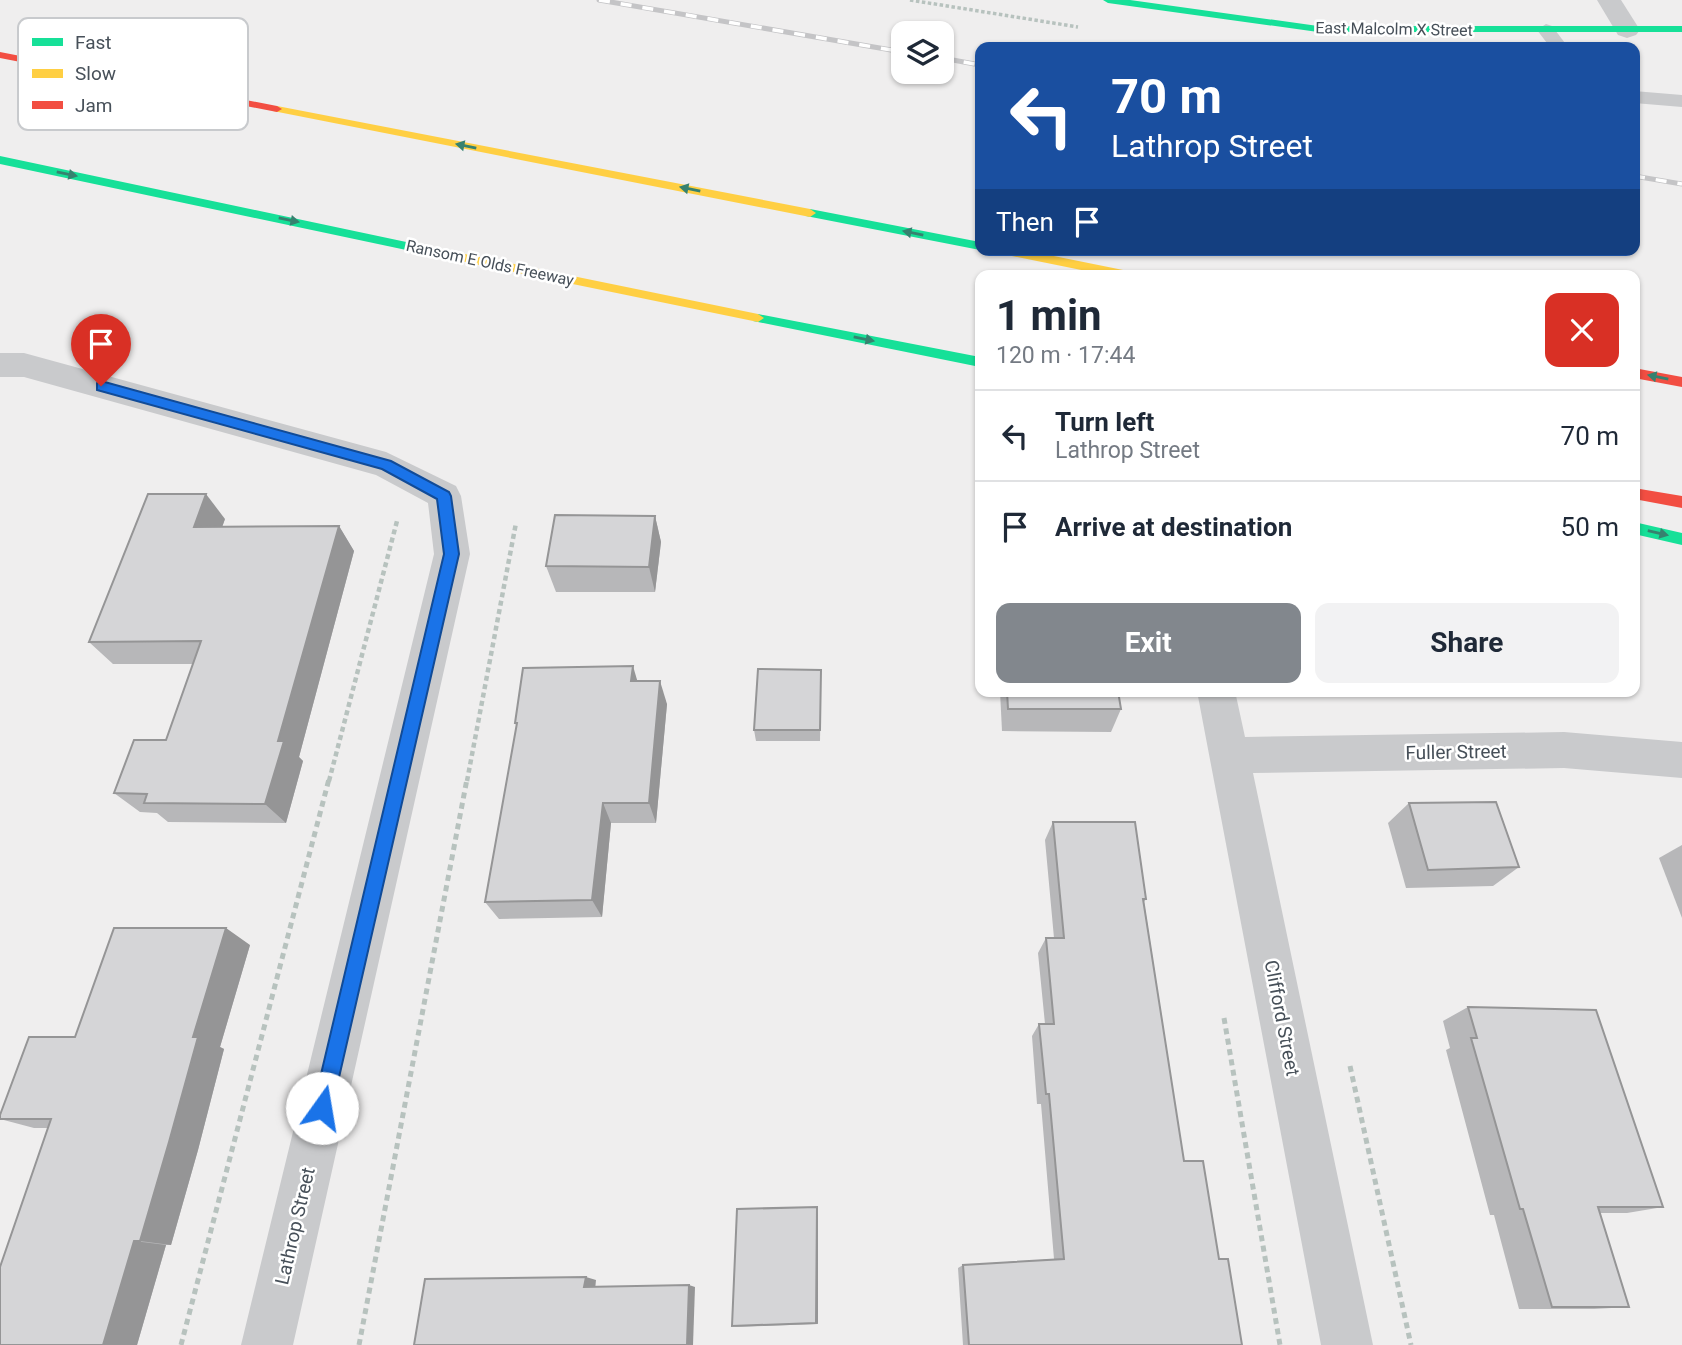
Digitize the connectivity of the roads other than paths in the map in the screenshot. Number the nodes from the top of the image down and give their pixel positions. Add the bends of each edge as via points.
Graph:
1 (1108, 0) edge
2 (1609, 0) edge
3 (1682, 29) edge
4 (1546, 30) junction
5 (1627, 30) junction
6 (1555, 42) edge
7 (0, 55) edge
8 (18, 59) edge
9 (1640, 99) edge
10 (1682, 101) edge
11 (248, 103) edge
12 (0, 160) edge
13 (975, 245) edge
14 (1032, 256) edge
15 (1103, 270) edge
16 (581, 283) junction
17 (887, 360) dead end
18 (975, 361) edge
19 (0, 365) edge
20 (1640, 374) edge
21 (1682, 382) edge
22 (1640, 493) edge
23 (1682, 502) edge
24 (1640, 529) edge
25 (1682, 538) edge
26 (1217, 697) edge
27 (1229, 755) junction
28 (1682, 760) edge
29 (267, 1345) edge
30 (1347, 1345) edge

1 - 4 main road, East Malcolm X Street via 1318,29
2 - 5 street
3 - 5 main road, East Malcolm X Street
4 - 5 main road, East Malcolm X Street
4 - 6 lane
8 -> 7 main road
9 - 10 lane
13 -> 11 main road
12 -> 16 main road, Ransom E Olds Freeway
14 - 15 main road
16 - 17 main road
16 -> 18 main road, Ransom E Olds Freeway
19 - 29 street, Lathrop Street via 24,365 386,465 444,496 452,554
21 -> 20 main road
22 - 23 main road
24 -> 25 main road
26 - 27 street, Clifford Street
27 - 28 street, Fuller Street via 1564,750
27 - 30 street, Clifford Street

